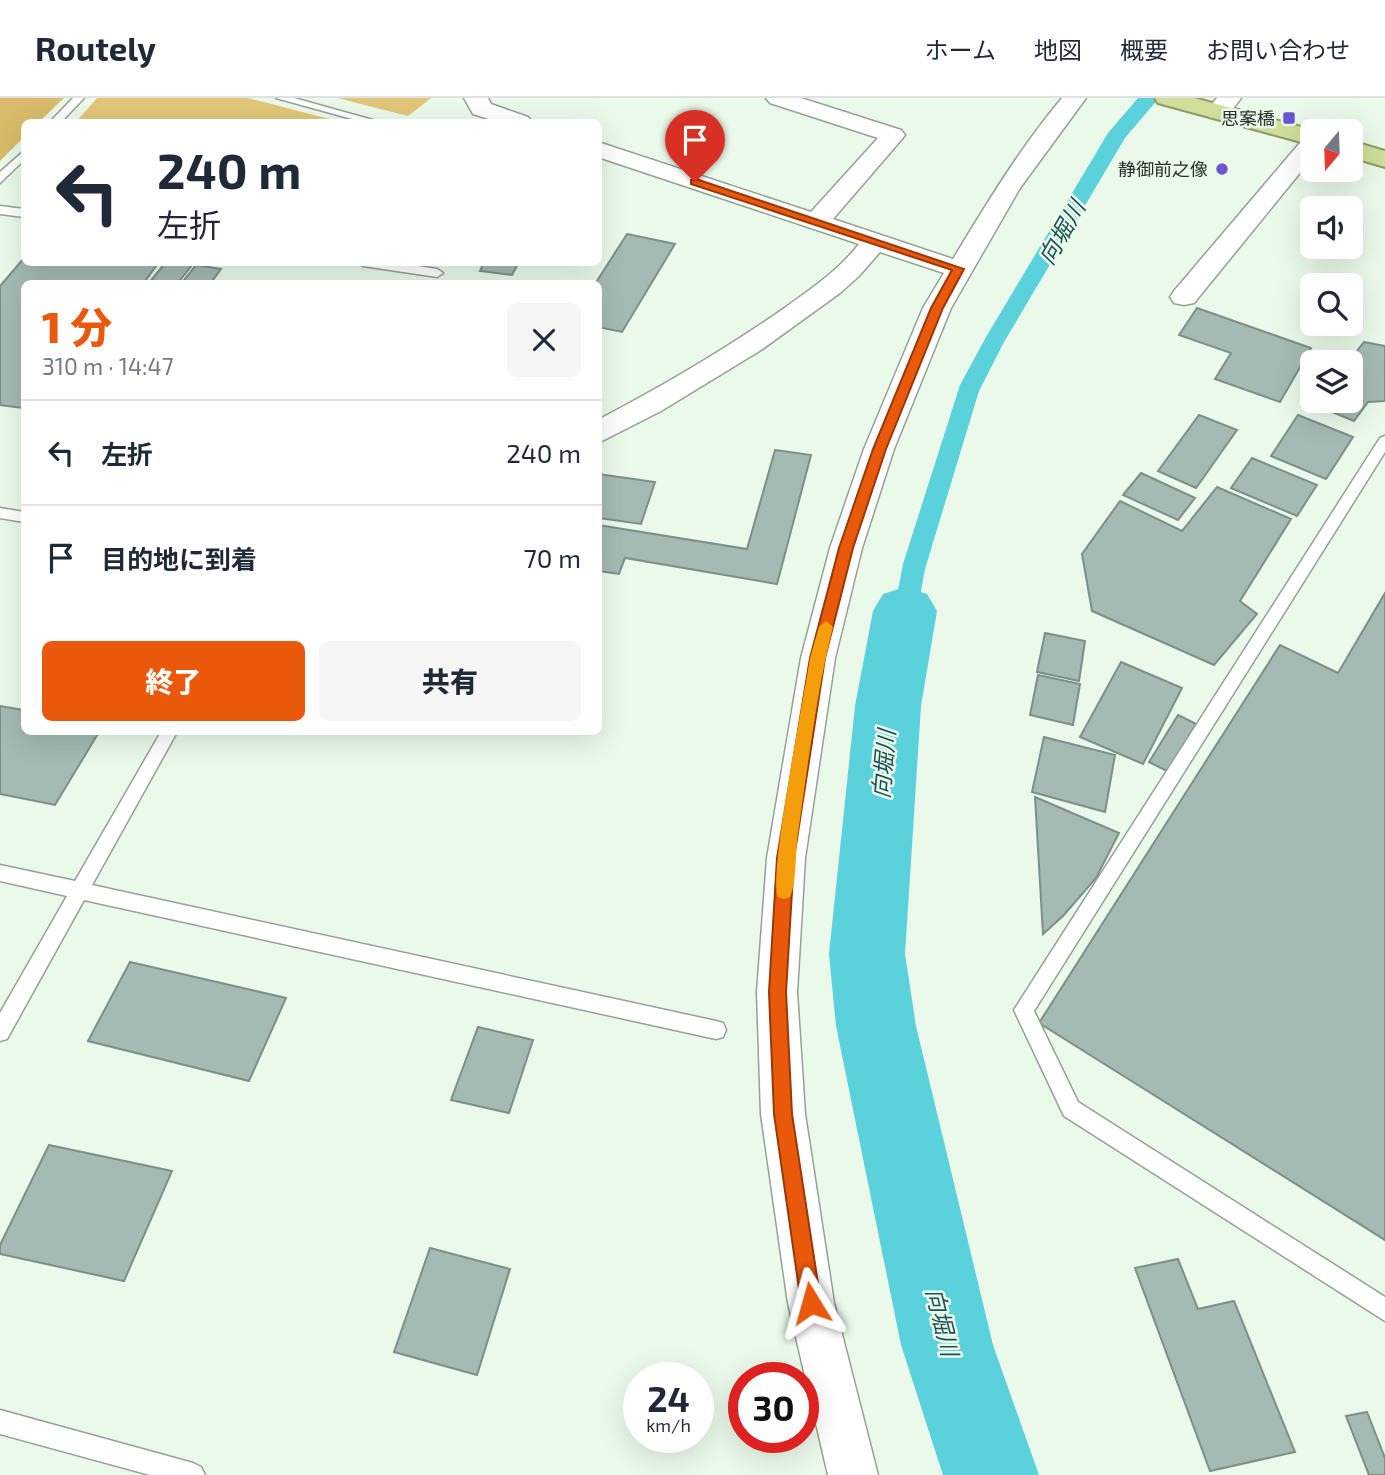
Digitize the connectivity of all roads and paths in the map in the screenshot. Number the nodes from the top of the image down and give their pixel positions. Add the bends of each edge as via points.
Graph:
1 (79, 98) edge
2 (281, 98) edge
3 (475, 98) edge
4 (778, 98) edge
5 (1074, 98) edge
6 (1167, 98) edge
7 (1216, 106) edge
8 (58, 119) edge
9 (362, 119) edge
10 (511, 119) edge
11 (1300, 137) edge
12 (602, 150) edge
13 (1363, 153) edge
14 (1300, 156) edge
15 (21, 157) edge
16 (1385, 159) edge
17 (0, 179) edge
18 (0, 210) edge
19 (21, 213) edge
20 (815, 223) junction
21 (874, 241) junction
22 (390, 266) edge
23 (958, 269) junction
24 (437, 273) edge
25 (1184, 297) dead end
26 (602, 431) edge
27 (1385, 441) edge
28 (0, 513) edge
29 (21, 516) edge
30 (167, 735) edge
31 (0, 873) edge
32 (78, 890) junction
33 (716, 1030) dead end
34 (0, 1031) edge
35 (1385, 1310) edge
36 (0, 1422) edge
37 (193, 1475) edge
38 (853, 1475) edge

1 - 8 lane
2 - 9 lane
3 - 10 street via 481,109
4 - 20 street via 893,135
5 - 23 street via 1008,188
6 - 7 highway
7 - 11 highway
12 - 20 street
13 - 16 highway
14 - 25 street
15 - 17 lane
18 - 19 lane
20 - 21 street
21 - 23 street
21 - 26 street via 865,257 838,282 775,328 699,379
22 - 24 lane
23 - 38 street via 937,308 879,449 846,548 818,658 786,858 777,992 783,1114 811,1303
27 - 35 lane via 1024,1010 1071,1108
28 - 29 lane
30 - 32 lane
31 - 32 lane
32 - 33 lane
32 - 34 lane
36 - 37 lane

